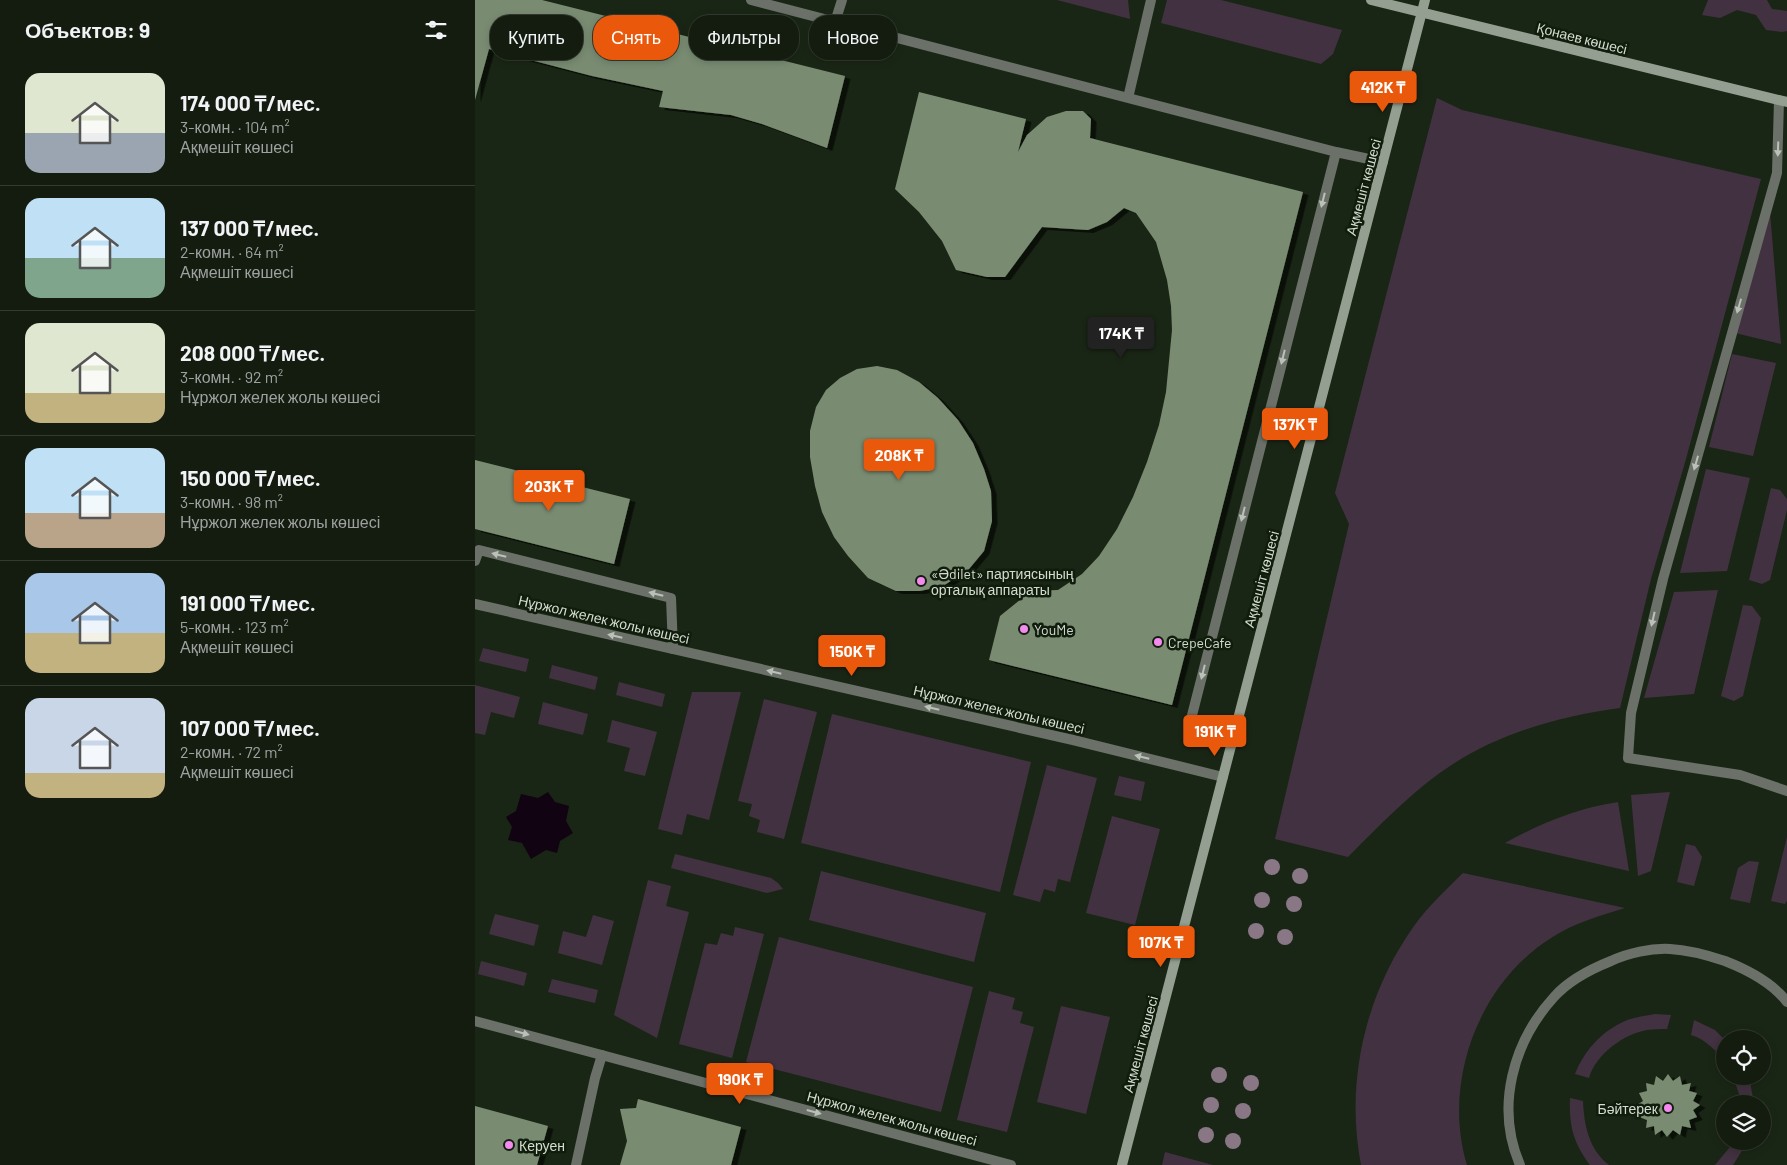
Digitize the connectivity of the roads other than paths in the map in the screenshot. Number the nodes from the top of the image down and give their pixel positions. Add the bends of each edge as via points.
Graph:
1 (751, 0) edge
2 (842, 0) edge
3 (1151, 0) edge
4 (1371, 0) edge
5 (1425, 0) edge
6 (1422, 13) junction
7 (809, 15) edge
8 (837, 15) edge
9 (897, 38) edge
10 (1128, 98) junction
11 (1783, 101) edge
12 (1336, 152) junction
13 (1383, 162) junction
14 (475, 561) edge
15 (475, 604) edge
16 (673, 649) junction
17 (1232, 744) junction
18 (1223, 777) junction
19 (1787, 791) edge
20 (1787, 1002) edge
21 (475, 1020) edge
22 (602, 1054) junction
23 (576, 1165) edge
24 (1011, 1165) edge
25 (1122, 1165) edge
26 (1519, 1165) edge

1 - 7 street
2 - 8 street
3 - 10 street
4 - 6 main road, Қонаев көшесі
5 - 6 main road, Ақмешіт көшесі
6 - 11 main road, Қонаев көшесі
6 - 13 main road, Ақмешіт көшесі
9 - 10 street
10 - 12 street
11 -> 19 street via 1777,173 1663,579 1631,713 1628,758 1740,775
12 - 13 street
12 -> 17 street via 1189,727
13 - 17 main road, Ақмешіт көшесі
16 -> 14 street via 671,598 479,550
16 -> 15 street, Нұржол желек жолы көшесі
18 -> 16 street, Нұржол желек жолы көшесі
17 - 18 main road, Ақмешіт көшесі
18 - 25 main road, Ақмешіт көшесі
20 - 26 street via 1748,970 1702,953 1668,949 1627,954 1588,970 1555,995 1539,1015 1529,1028 1513,1067 1508,1109 1513,1150
21 -> 22 street, Нұржол желек жолы көшесі
22 - 23 street
22 -> 24 street, Нұржол желек жолы көшесі

